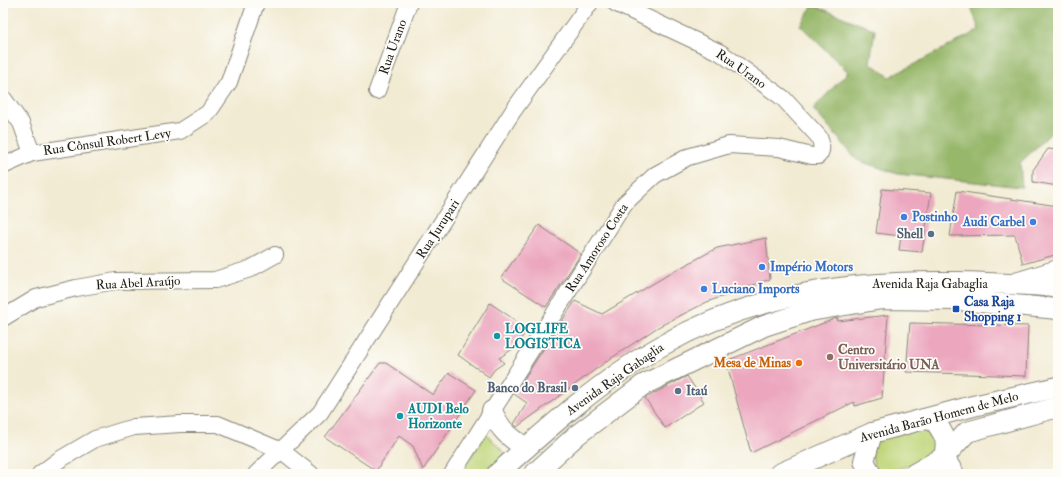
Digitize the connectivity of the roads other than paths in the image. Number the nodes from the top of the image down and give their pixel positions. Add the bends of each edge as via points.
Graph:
1 (256, 3) edge
2 (409, 3) edge
3 (590, 3) edge
4 (615, 3) edge
5 (377, 91) dead end
6 (3, 98) edge
7 (821, 152) joint
8 (32, 153) junction
9 (3, 166) edge
10 (275, 255) dead end
11 (1058, 268) edge
12 (1007, 284) junction
13 (1058, 288) edge
14 (1058, 309) edge
15 (3, 318) edge
16 (1058, 387) edge
17 (1058, 407) edge
18 (492, 411) junction
19 (924, 419) junction
20 (872, 433) junction
21 (526, 448) junction
22 (282, 451) junction
23 (944, 457) junction
24 (40, 474) edge
25 (256, 474) edge
26 (311, 474) edge
27 (452, 474) edge
28 (497, 474) edge
29 (534, 474) edge
30 (779, 474) edge
31 (871, 474) edge
32 (914, 474) edge
33 (954, 474) edge

1 - 8 street, Rua Cônsul Robert Levy via 229,82 208,113 180,131
2 - 5 street, Rua Urano
3 - 22 street, Rua Jurupari via 513,111 320,413
4 - 7 street, Rua Urano via 721,53 782,98 819,137 822,144
6 - 8 street via 21,123
7 - 18 street, Rua Amoroso Costa via 818,156 812,156 779,148 729,145 688,157 655,175 624,204
8 - 9 street, Rua Cônsul Robert Levy
10 - 15 street, Rua Abel Araújo via 250,269 215,280 116,282 76,288 36,298
11 - 12 street
12 - 13 main road, Avenida Raja Gabaglia
12 - 21 main road, Avenida Raja Gabaglia via 873,284 812,291 758,304 699,327 663,345 596,390
14 - 29 main road, Avenida Raja Gabaglia via 958,300 882,299 810,310 764,326 643,385 578,435
16 - 19 main road, Avenida Barão Homem de Melo
17 - 23 main road, Avenida Barão Homem de Melo via 967,432
18 - 21 main road via 498,426
18 - 27 street, Rua Amoroso Costa
19 - 20 main road, Avenida Barão Homem de Melo
19 - 23 main road via 935,421 943,434 947,442
20 - 30 main road, Avenida Barão Homem de Melo
20 - 31 main road via 864,461
21 - 28 main road, Avenida Raja Gabaglia
22 - 24 street via 218,424 134,428 95,439
22 - 25 street, Rua Jurupari
22 - 26 street
23 - 32 main road, Avenida Barão Homem de Melo
23 - 33 main road

